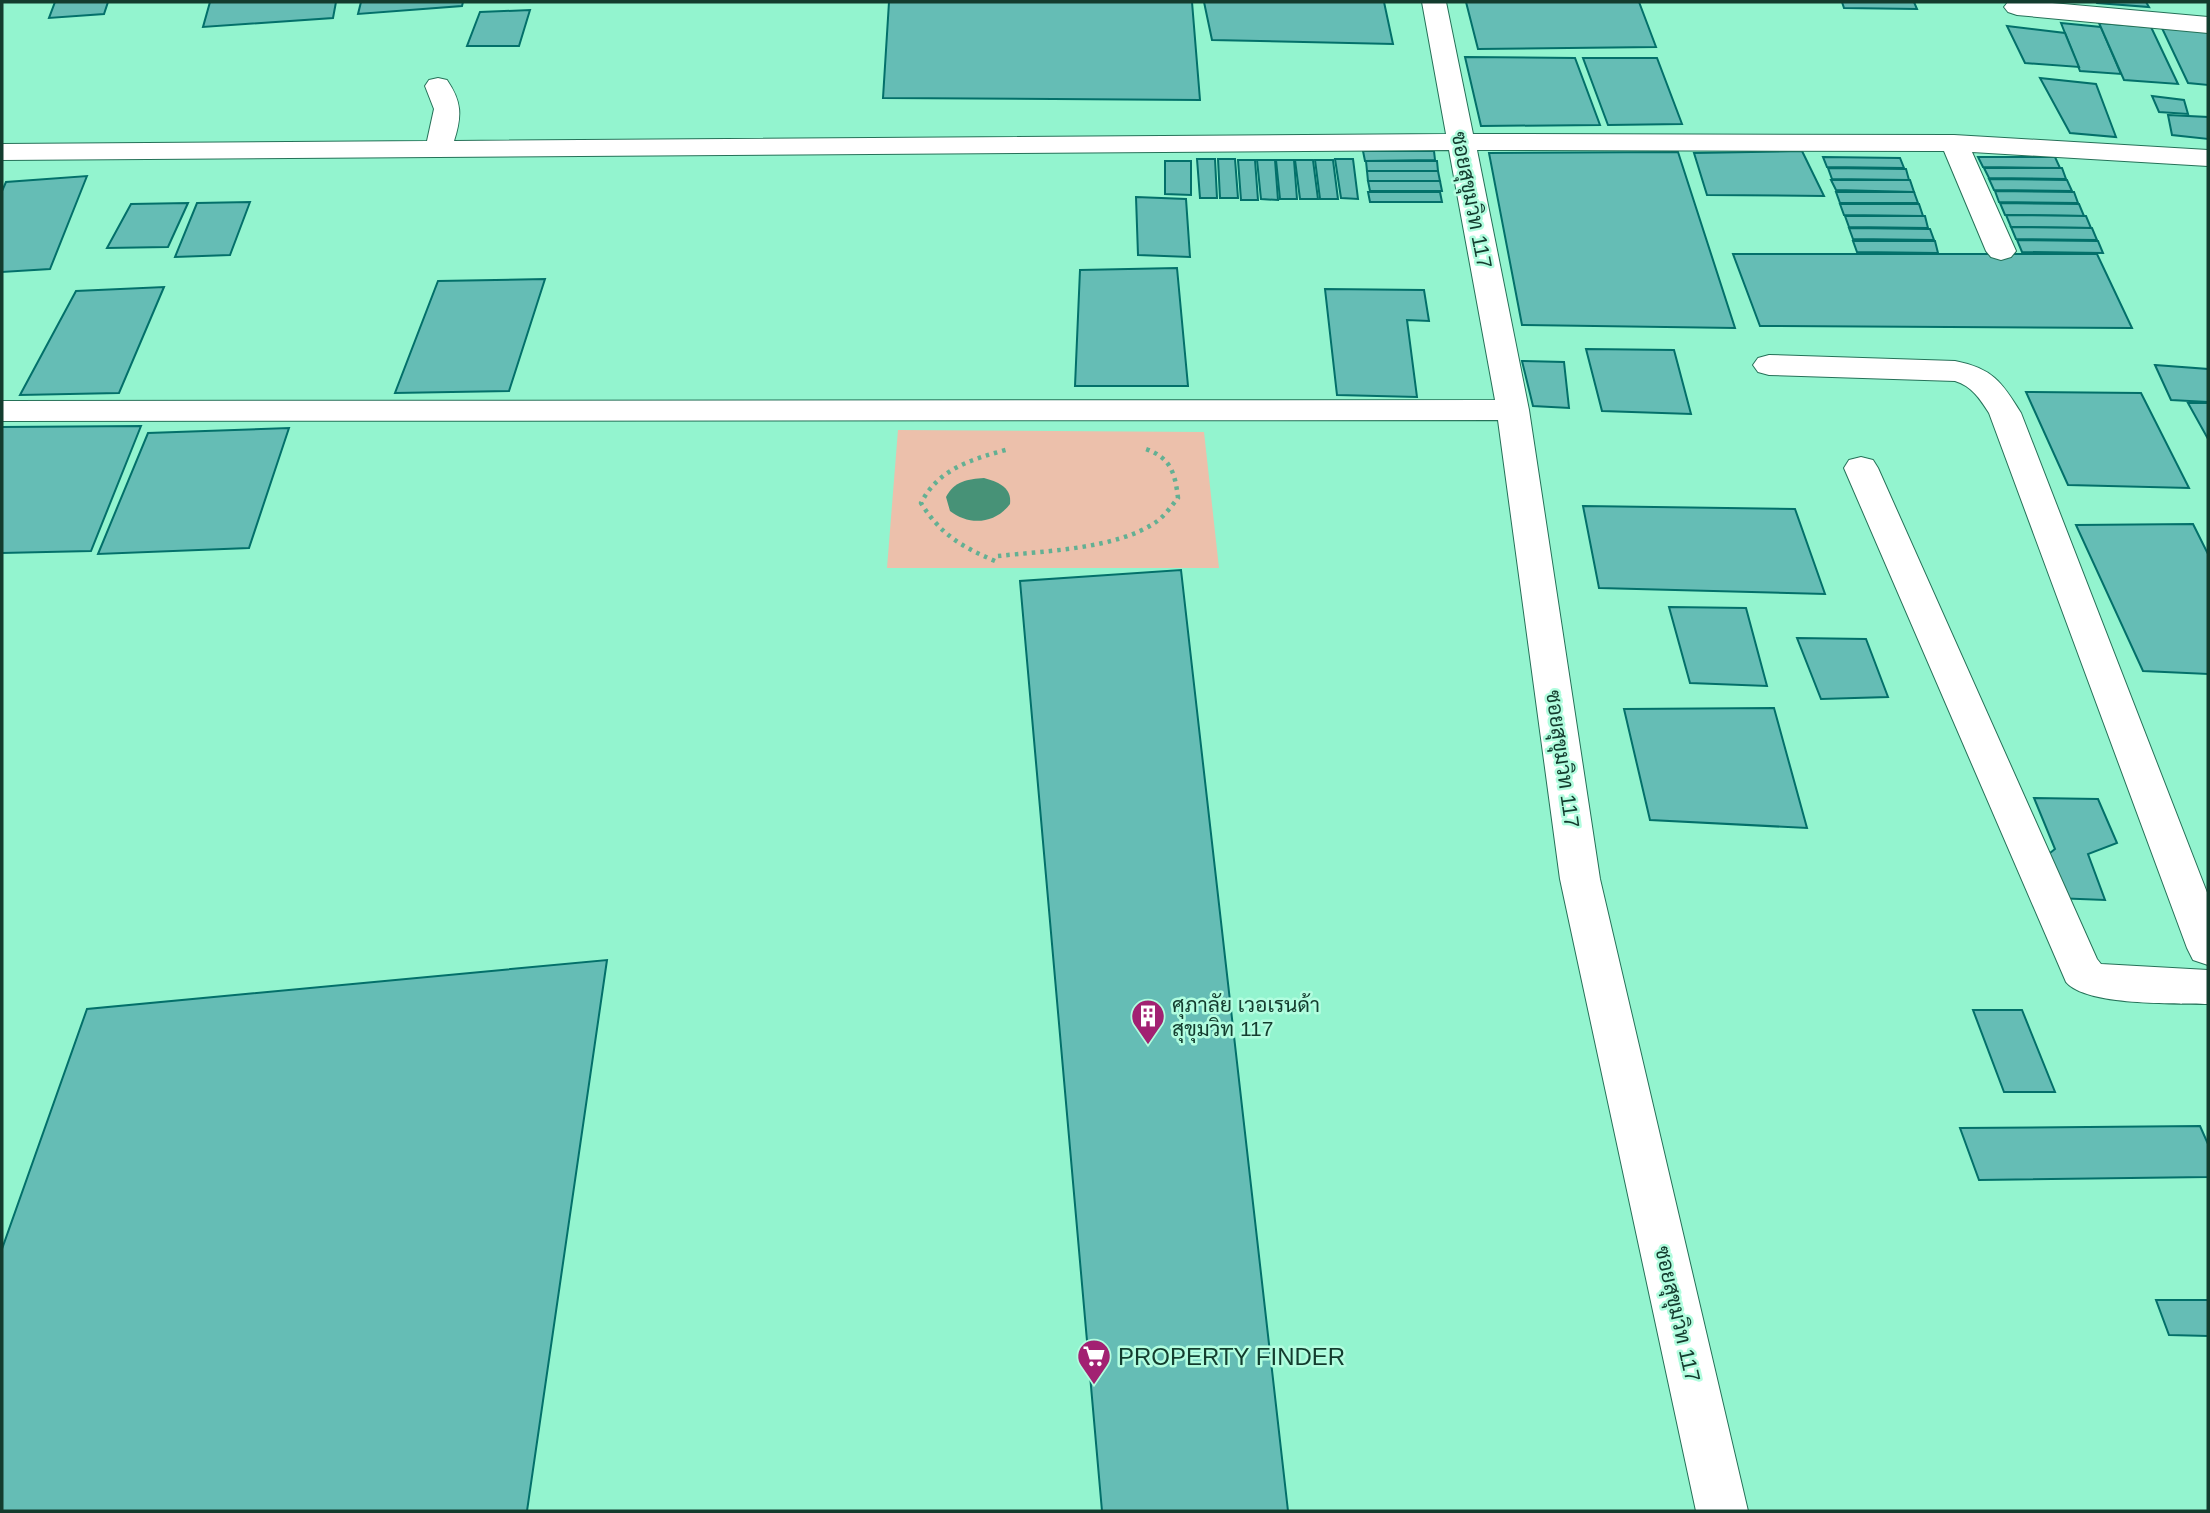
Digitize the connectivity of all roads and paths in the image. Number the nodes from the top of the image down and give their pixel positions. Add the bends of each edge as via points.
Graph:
1 (1434, 2) edge
2 (2017, 7) dead end
3 (2208, 24) edge
4 (438, 86) dead end
5 (1461, 142) junction
6 (1954, 143) junction
7 (438, 149) junction
8 (2, 152) edge
9 (2208, 158) edge
10 (2001, 251) dead end
11 (1769, 365) dead end
12 (1513, 410) junction
13 (2, 411) edge
14 (1018, 447) dead end
15 (1136, 447) dead end
16 (1861, 468) dead end
17 (2208, 948) edge
18 (2208, 987) edge
19 (1722, 1511) edge

1 - 5 street, ซอยสุขุมวิท 117
2 - 3 street
4 - 7 street via 449,107
5 - 6 street
5 - 7 street
5 - 12 street, ซอยสุขุมวิท 117
6 - 9 street
6 - 10 street
7 - 8 street
11 - 17 street via 1955,370 1989,386 2005,412
12 - 13 street
12 - 19 street, ซอยสุขุมวิท 117 via 1580,879
14 - 15 path via 953,467 927,489 921,503 950,542 996,558 1064,549 1155,523 1178,498 1173,469 1162,454
16 - 18 street via 2081,970 2097,981

